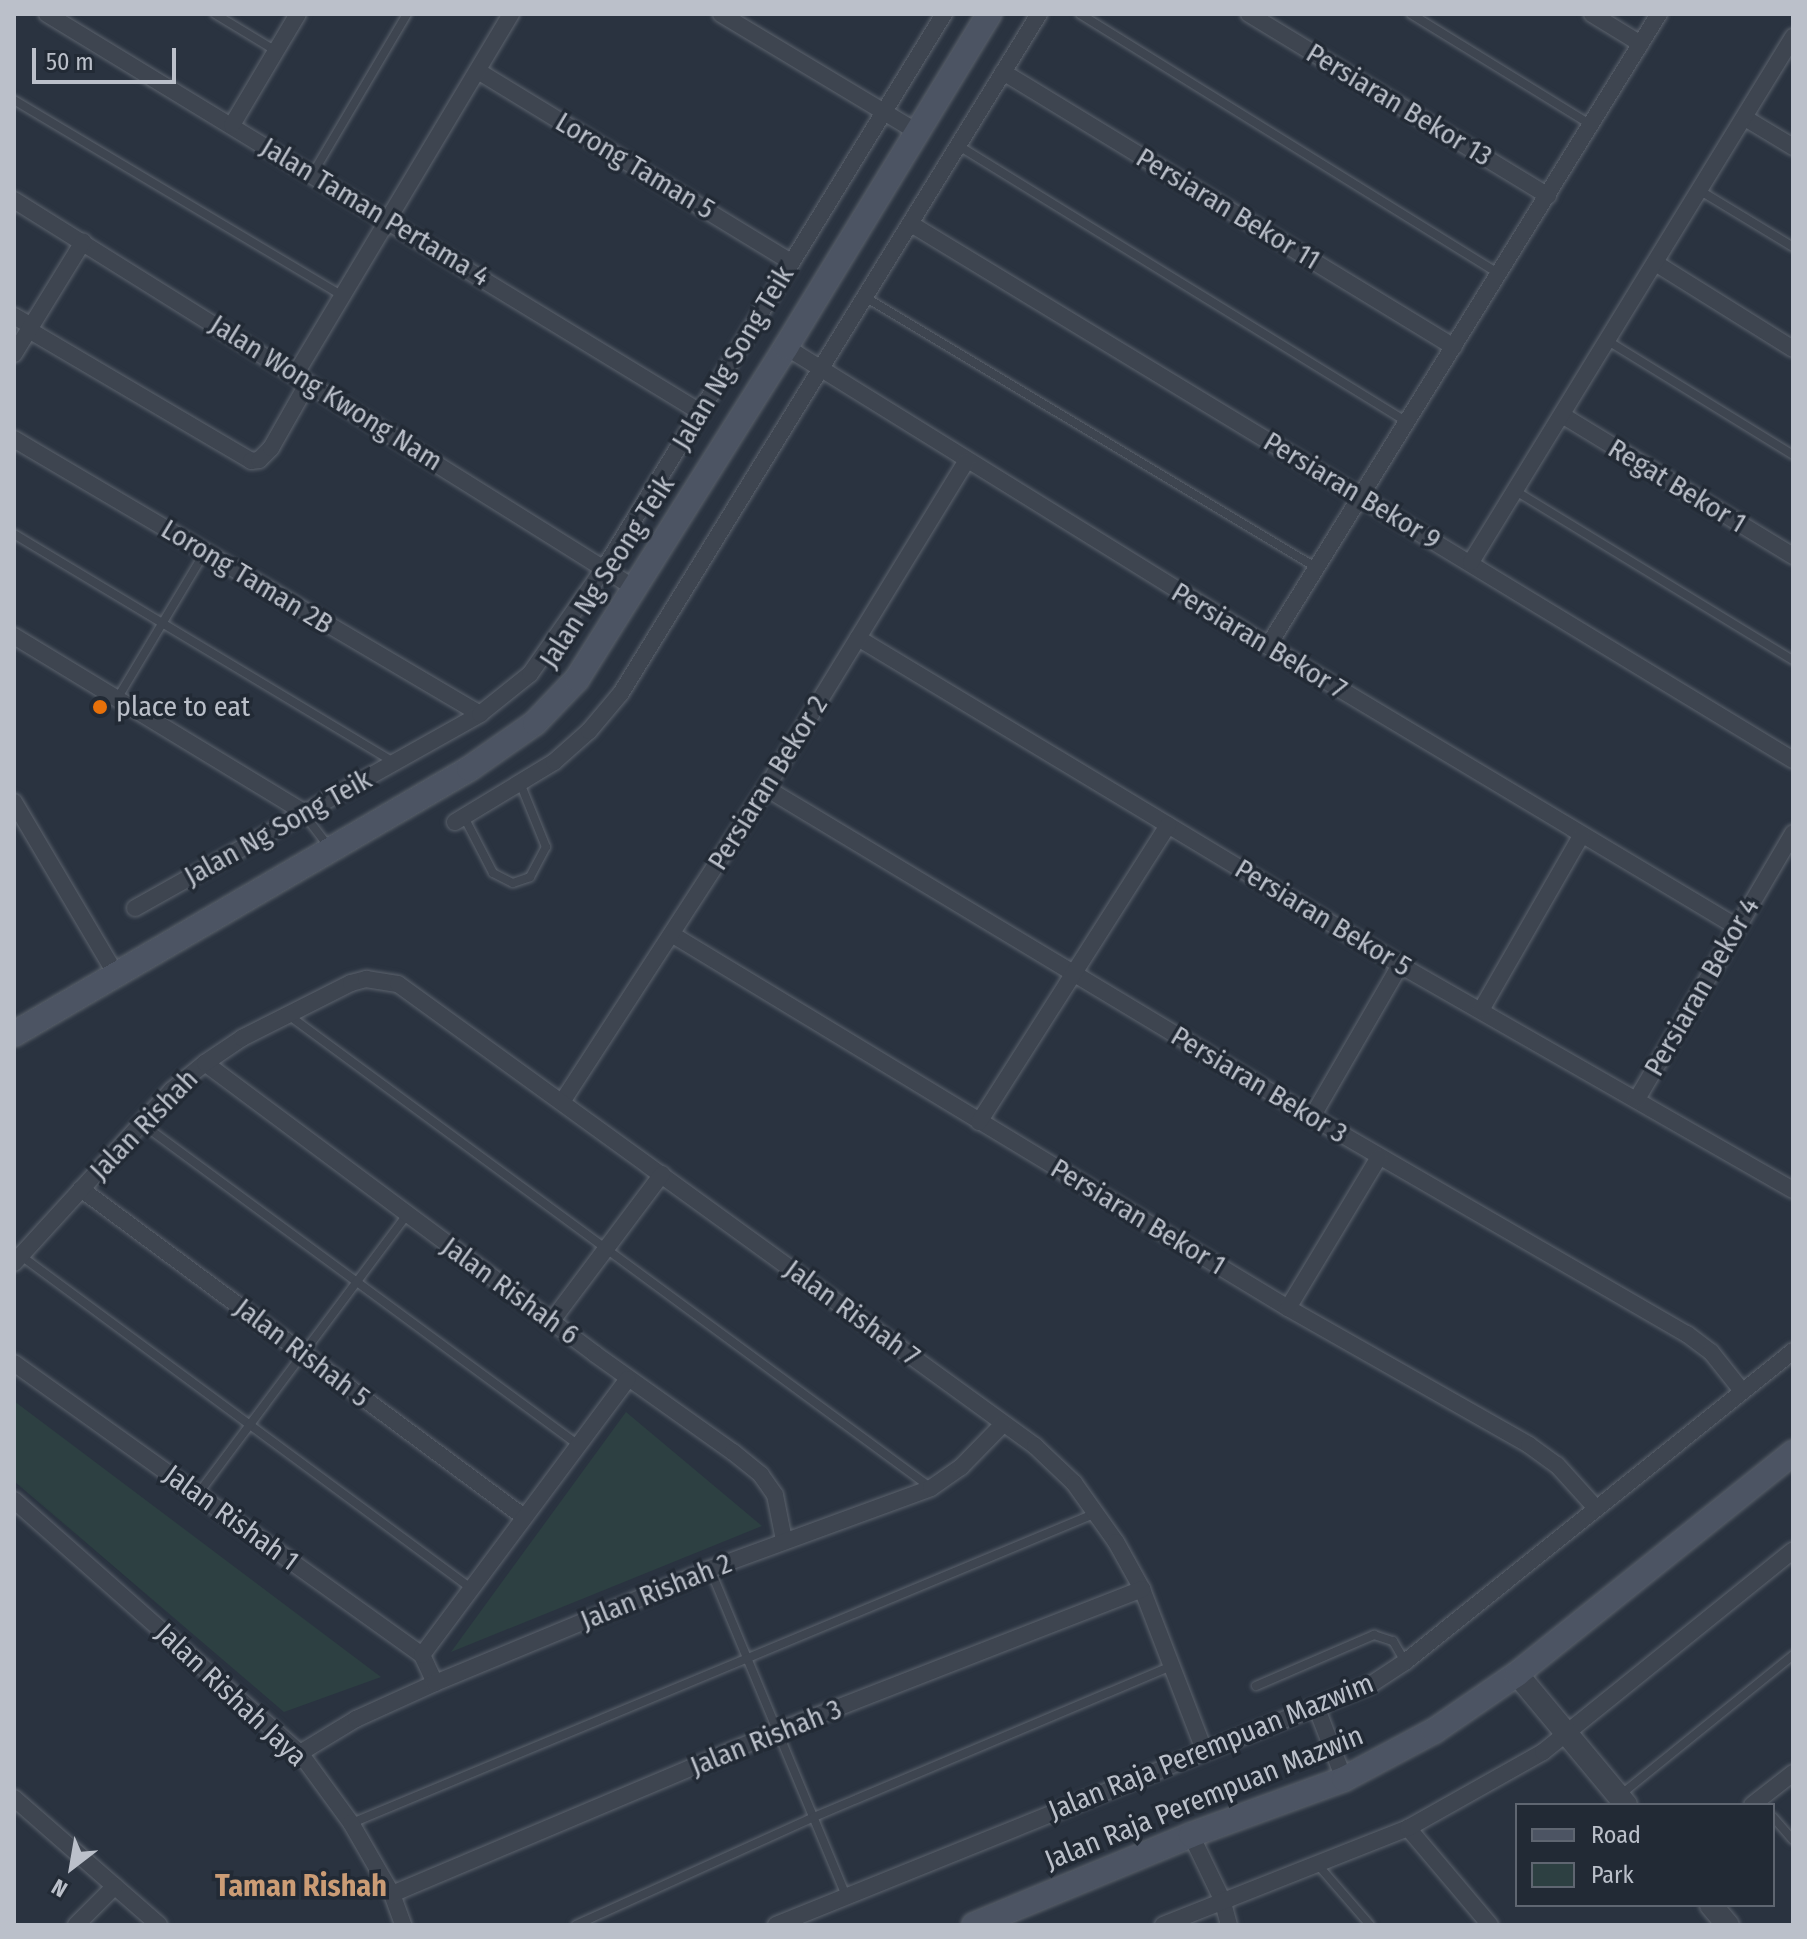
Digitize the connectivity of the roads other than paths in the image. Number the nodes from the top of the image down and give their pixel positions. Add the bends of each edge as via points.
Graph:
1 (47, 14) edge
2 (215, 14) edge
3 (298, 14) edge
4 (407, 14) edge
5 (511, 14) edge
6 (721, 14) edge
7 (944, 14) edge
8 (989, 14) edge
9 (1039, 14) edge
10 (1080, 14) edge
11 (1249, 14) edge
12 (1411, 14) edge
13 (1592, 14) edge
14 (1659, 14) edge
15 (1792, 40) edge
16 (1641, 44) junction
17 (276, 51) junction
18 (478, 71) junction
19 (1003, 72) junction
20 (14, 100) edge
21 (886, 113) junction
22 (1745, 118) junction
23 (232, 125) junction
24 (1591, 125) junction
25 (917, 132) junction
26 (957, 145) junction
27 (1793, 147) edge
28 (313, 173) junction
29 (1699, 190) junction
30 (1548, 196) junction
31 (14, 200) edge
32 (388, 219) junction
33 (911, 224) junction
34 (83, 242) junction
35 (1793, 247) edge
36 (791, 262) junction
37 (1657, 264) junction
38 (1499, 274) junction
39 (341, 295) junction
40 (865, 297) junction
41 (14, 316) edge
42 (30, 328) junction
43 (1608, 341) junction
44 (786, 347) junction
45 (1454, 347) junction
46 (1793, 349) edge
47 (14, 354) edge
48 (820, 367) junction
49 (302, 379) junction
50 (700, 412) junction
51 (1562, 415) junction
52 (1408, 422) junction
53 (14, 439) edge
54 (1793, 455) edge
55 (966, 461) junction
56 (1514, 490) junction
57 (1360, 497) junction
58 (14, 534) edge
59 (205, 552) junction
60 (1793, 556) edge
61 (1471, 562) junction
62 (605, 567) junction
63 (1317, 569) junction
64 (636, 589) junction
65 (162, 623) junction
66 (14, 636) edge
67 (858, 638) junction
68 (1268, 646) junction
69 (1793, 660) edge
70 (117, 699) junction
71 (480, 714) junction
72 (1793, 760) edge
73 (395, 762) junction
74 (520, 783) junction
75 (766, 788) junction
76 (14, 802) edge
77 (303, 812) junction
78 (460, 819) joint
79 (1168, 825) junction
80 (1793, 833) edge
81 (1581, 836) junction
82 (330, 849) junction
83 (135, 908) dead end
84 (1737, 927) junction
85 (673, 935) junction
86 (1400, 965) junction
87 (115, 973) junction
88 (1073, 976) junction
89 (382, 980) joint
90 (1481, 1010) junction
91 (287, 1014) junction
92 (14, 1034) edge
93 (205, 1063) junction
94 (1637, 1099) junction
95 (562, 1102) junction
96 (1312, 1117) junction
97 (979, 1122) junction
98 (141, 1123) junction
99 (1379, 1157) junction
100 (662, 1174) junction
101 (81, 1189) junction
102 (1793, 1190) edge
103 (407, 1215) junction
104 (605, 1250) junction
105 (17, 1259) edge
106 (357, 1282) junction
107 (1288, 1308) junction
108 (551, 1322) junction
109 (1793, 1351) edge
110 (303, 1354) junction
111 (14, 1363) edge
112 (628, 1379) junction
113 (1742, 1391) junction
114 (1003, 1424) junction
115 (250, 1425) junction
116 (577, 1444) junction
117 (1793, 1453) edge
118 (931, 1488) junction
119 (198, 1494) junction
120 (14, 1500) edge
121 (1595, 1507) junction
122 (1096, 1513) junction
123 (524, 1517) junction
124 (784, 1540) junction
125 (1793, 1550) edge
126 (710, 1569) junction
127 (472, 1589) junction
128 (1142, 1589) junction
129 (422, 1655) junction
130 (1793, 1655) edge
131 (746, 1658) junction
132 (1405, 1662) junction
133 (1173, 1665) junction
134 (1517, 1674) junction
135 (435, 1683) junction
136 (1256, 1686) dead end
137 (1317, 1709) junction
138 (778, 1731) junction
139 (1566, 1734) junction
140 (1204, 1750) junction
141 (300, 1753) junction
142 (1793, 1773) edge
143 (1344, 1779) junction
144 (14, 1798) edge
145 (1622, 1801) edge
146 (1758, 1803) edge
147 (814, 1817) junction
148 (1775, 1819) edge
149 (351, 1823) junction
150 (1408, 1828) junction
151 (1191, 1835) junction
152 (1793, 1840) edge
153 (1318, 1865) junction
154 (115, 1886) junction
155 (392, 1894) junction
156 (846, 1896) junction
157 (1222, 1899) junction
158 (1713, 1907) edge
159 (76, 1925) edge
160 (159, 1925) edge
161 (403, 1925) edge
162 (576, 1925) edge
163 (776, 1925) edge
164 (974, 1925) edge
165 (1163, 1925) edge
166 (1229, 1925) edge
167 (1370, 1925) edge
168 (1490, 1925) edge
169 (1728, 1925) edge

1 - 23 street, Jalan Taman Pertama 4
2 - 17 lane
3 - 17 street
4 - 28 lane
5 - 18 street
6 - 21 street
7 - 21 street, Jalan Ng Song Teik
8 - 25 main road, Jalan Ng Seong Teik
9 - 19 street
10 - 38 lane
11 - 30 street, Persiaran Bekor 13
12 - 24 lane
13 - 16 street
14 - 16 street
15 - 22 street
16 - 24 street
17 - 23 street
18 - 32 street
18 - 36 street, Lorong Taman 5
19 - 26 street
19 - 45 street, Persiaran Bekor 11
20 - 39 lane
21 - 25 street
21 - 36 street, Jalan Ng Song Teik
22 - 27 street
22 - 29 street
23 - 28 street, Jalan Taman Pertama 4
24 - 30 street
25 - 44 main road, Jalan Ng Seong Teik
26 - 33 street
26 - 52 lane
28 - 32 street, Jalan Taman Pertama 4
29 - 35 lane
29 - 37 street
30 - 38 street
31 - 34 street, Jalan Wong Kwong Nam
32 - 39 street
32 - 50 street, Jalan Taman Pertama 4
33 - 40 street
33 - 57 street, Persiaran Bekor 9
34 - 42 street
34 - 49 street, Jalan Wong Kwong Nam
36 - 50 street, Jalan Ng Song Teik
37 - 43 street
37 - 46 street
38 - 45 street
39 - 49 street
40 - 48 street
40 - 63 lane
41 - 42 street
42 - 47 street
42 - 49 street via 251,461 271,448
43 - 51 street
43 - 54 lane
44 - 48 street, Persiaran Bekor 7
44 - 64 main road, Jalan Ng Seong Teik
45 - 52 street
48 - 55 street, Persiaran Bekor 7
48 - 74 street via 621,693 589,731
49 - 62 street, Jalan Wong Kwong Nam
50 - 62 street, Jalan Ng Song Teik
51 - 56 street
51 - 60 street, Regat Bekor 1
52 - 57 street
53 - 59 street, Lorong Taman 2B
55 - 67 street, Persiaran Bekor 2
55 - 68 street, Persiaran Bekor 7
56 - 61 street
56 - 69 lane
57 - 61 street, Persiaran Bekor 9
57 - 63 street
58 - 65 lane
59 - 65 lane
59 - 71 street, Lorong Taman 2B
61 - 72 street, Persiaran Bekor 9
62 - 64 street, Jalan Wong Kwong Nam
62 - 71 street, Jalan Ng Song Teik via 539,664
63 - 68 street
64 - 82 main road, Jalan Ng Seong Teik via 577,679 535,723 469,769
65 - 70 lane
65 - 73 lane
66 - 70 street
67 - 75 street, Persiaran Bekor 2
67 - 79 street, Persiaran Bekor 5
68 - 81 street, Persiaran Bekor 7
70 - 77 street
71 - 73 street, Jalan Ng Song Teik
73 - 77 street, Jalan Ng Song Teik
74 - 78 street
74 - 78 lane via 546,847 530,877 513,883 493,873
75 - 85 street, Persiaran Bekor 2
75 - 88 street, Persiaran Bekor 3
76 - 87 street
77 - 82 lane
77 - 83 street, Jalan Ng Song Teik
79 - 86 street, Persiaran Bekor 5
79 - 88 street
80 - 84 street, Persiaran Bekor 4
81 - 84 street, Persiaran Bekor 7
81 - 90 street
82 - 87 main road, Jalan Ng Seong Teik
84 - 94 street, Persiaran Bekor 4
85 - 95 street, Persiaran Bekor 2
85 - 97 street, Persiaran Bekor 1
86 - 90 street, Persiaran Bekor 5
86 - 96 street
87 - 92 main road, Jalan Ng Seong Teik
88 - 96 street, Persiaran Bekor 3
88 - 97 street
89 - 91 street, Jalan Rishah via 351,983
89 - 95 street, Jalan Rishah 7 via 416,994
90 - 94 street, Persiaran Bekor 5
91 - 93 street, Jalan Rishah
91 - 104 lane
93 - 98 street, Jalan Rishah
93 - 103 street, Jalan Rishah 6
94 - 102 street, Persiaran Bekor 5
95 - 100 street, Jalan Rishah 7
96 - 99 street, Persiaran Bekor 3
97 - 107 street, Persiaran Bekor 1
98 - 101 street, Jalan Rishah
98 - 106 lane
99 - 107 street
99 - 113 street, Persiaran Bekor 3 via 1687,1334 1711,1352
100 - 104 street
100 - 114 street, Jalan Rishah 7
101 - 105 street, Jalan Rishah
101 - 110 street, Jalan Rishah 5
103 - 106 lane
103 - 108 street, Jalan Rishah 6
104 - 108 street
104 - 118 lane
105 - 115 lane
106 - 110 lane
106 - 116 lane
107 - 121 street, Persiaran Bekor 1 via 1529,1445 1557,1465
108 - 112 street, Jalan Rishah 6
109 - 113 street, Jalan Raja Perempuan Mazwim
110 - 115 lane
110 - 123 street, Jalan Rishah 5
111 - 119 street, Jalan Rishah 1
112 - 116 street
112 - 124 street, Jalan Rishah 6 via 761,1475 775,1495
113 - 121 street, Jalan Raja Perempuan Mazwim
114 - 118 street, Jalan Rishah 2 via 961,1467
114 - 122 street, Jalan Rishah 7 via 1074,1483
115 - 119 lane
115 - 127 lane
116 - 123 street
117 - 134 main road, Jalan Raja Perempuan Mazwin
118 - 124 street, Jalan Rishah 2
119 - 129 street, Jalan Rishah 1
120 - 141 street, Jalan Rishah Jaya
121 - 132 street, Jalan Raja Perempuan Mazwim
122 - 128 street, Jalan Rishah 7
122 - 131 lane
123 - 127 street
124 - 126 street, Jalan Rishah 2
125 - 139 street
126 - 131 lane
126 - 135 street, Jalan Rishah 2
127 - 129 street
128 - 133 street, Jalan Rishah 7
128 - 138 street, Jalan Rishah 3
129 - 135 street, Jalan Rishah 1
130 - 145 lane
131 - 138 lane
131 - 149 lane
132 - 136 lane via 1393,1641 1374,1635
132 - 137 street, Jalan Raja Perempuan Mazwim
133 - 140 street, Jalan Rishah 7
133 - 147 lane
134 - 139 street
134 - 143 main road, Jalan Raja Perempuan Mazwin via 1434,1731
135 - 141 street, Jalan Rishah 2 via 356,1719
137 - 140 street, Jalan Raja Perempuan Mazwim
137 - 143 street
138 - 147 lane
138 - 155 street, Jalan Rishah 3
139 - 145 street
139 - 150 street
140 - 156 street, Jalan Raja Perempuan Mazwim
141 - 149 street, Jalan Rishah Jaya
142 - 146 street
143 - 151 main road, Jalan Raja Perempuan Mazwin
144 - 154 street
147 - 156 lane
147 - 162 lane
148 - 152 lane
149 - 155 street, Jalan Rishah Jaya
150 - 153 street
150 - 168 street
151 - 157 street
151 - 164 main road, Jalan Raja Perempuan Mazwin
153 - 157 street
153 - 167 lane
154 - 159 street
154 - 160 street
155 - 161 street, Jalan Rishah Jaya
156 - 163 street, Jalan Raja Perempuan Mazwim
157 - 165 street
157 - 166 street
158 - 169 street

